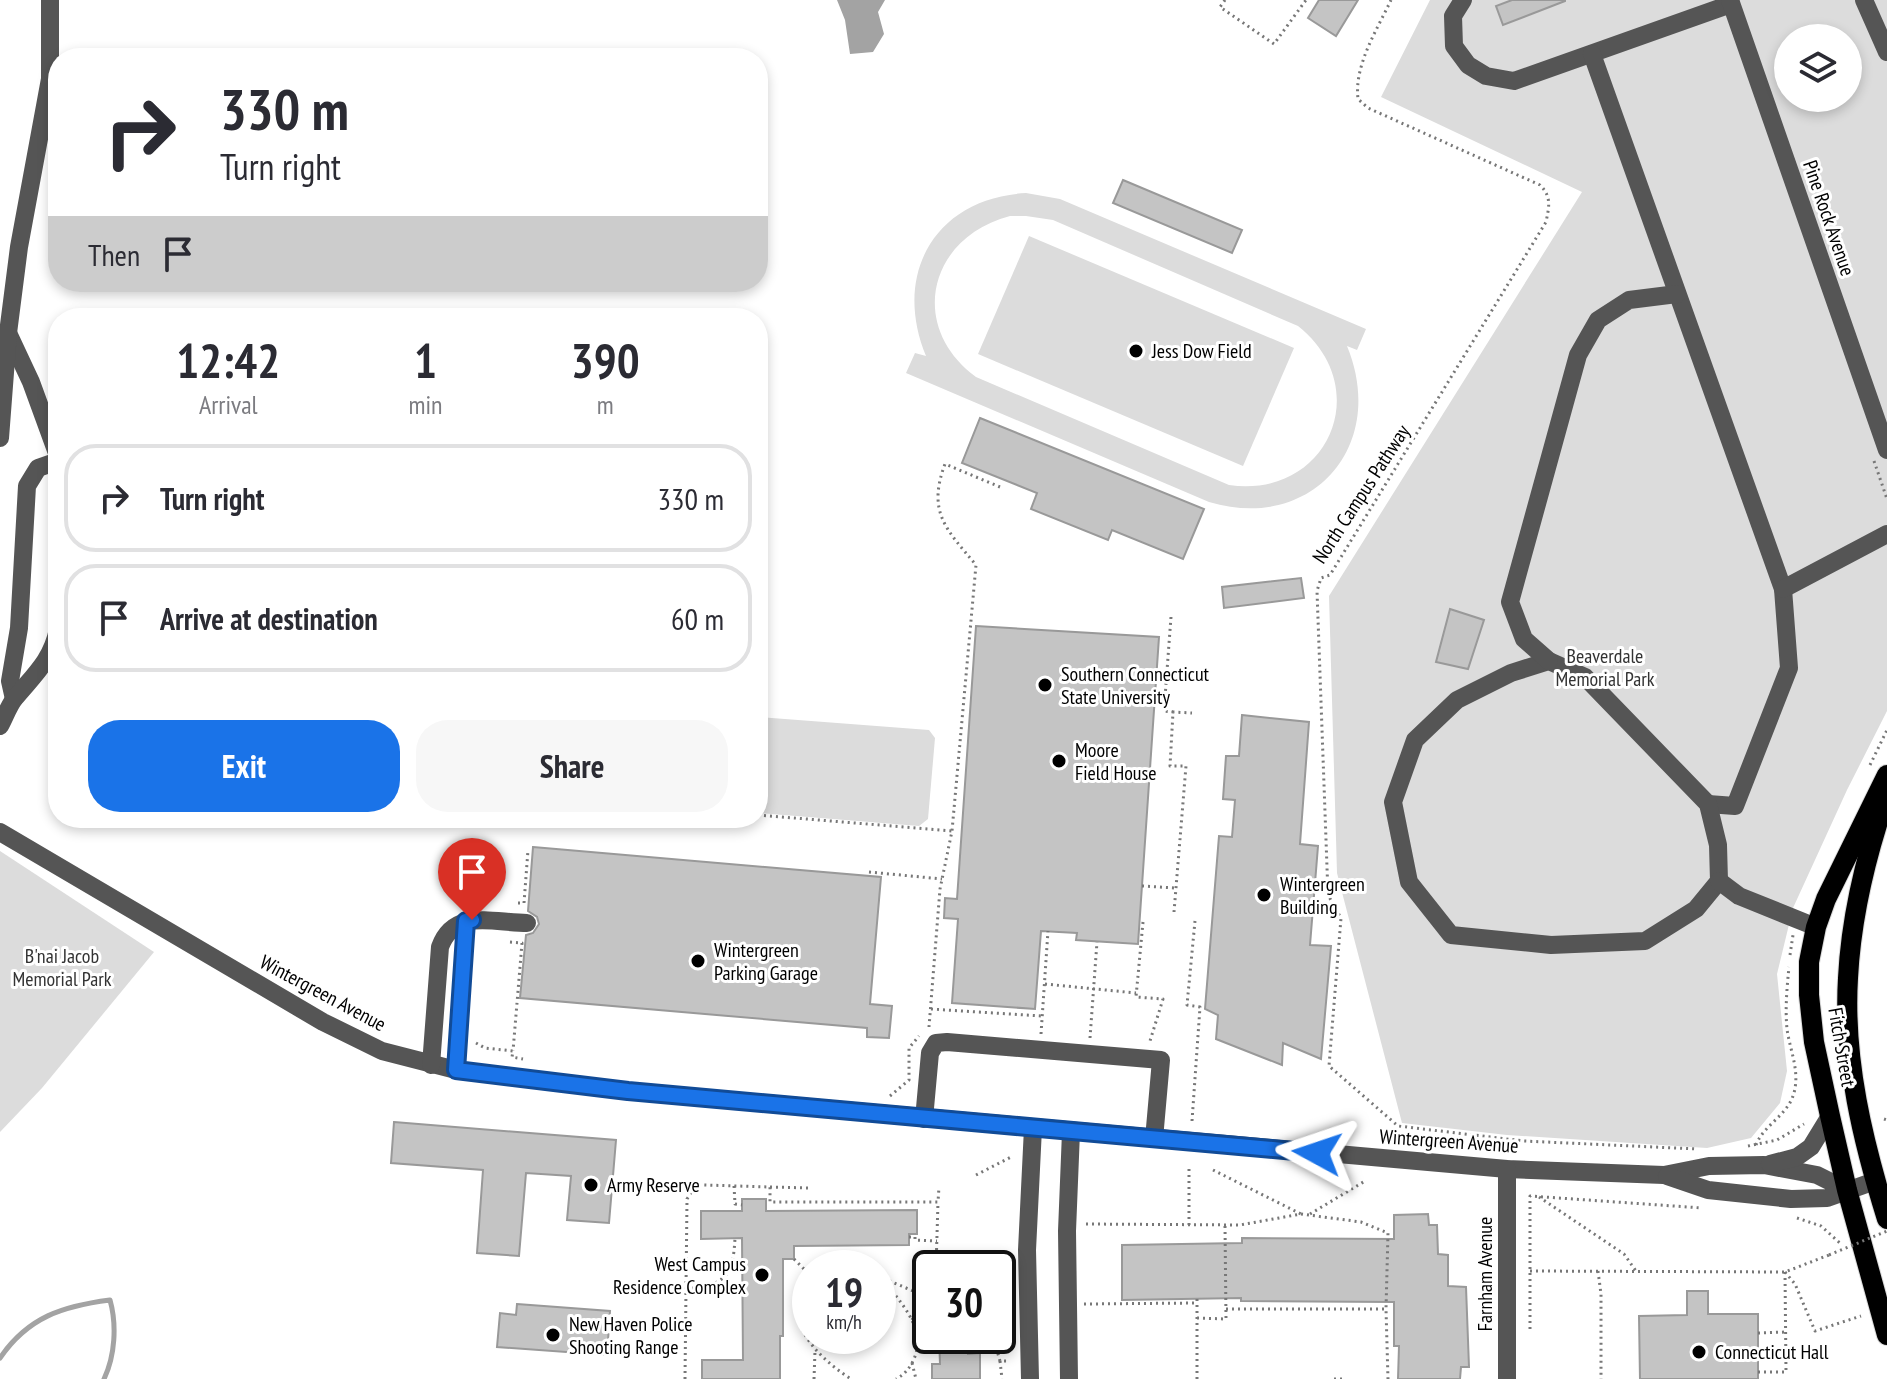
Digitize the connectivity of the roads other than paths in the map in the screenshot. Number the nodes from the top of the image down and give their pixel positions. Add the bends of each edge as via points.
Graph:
1 (50, 0) edge
2 (1463, 0) edge
3 (1864, 0) edge
4 (1730, 2) edge
5 (50, 48) edge
6 (1887, 52) edge
7 (1592, 54) junction
8 (48, 90) edge
9 (1677, 294) junction
10 (8, 333) junction
11 (48, 430) edge
12 (0, 438) edge
13 (1887, 450) edge
14 (48, 463) edge
15 (1887, 534) edge
16 (1783, 589) junction
17 (1524, 639) junction
18 (48, 655) edge
19 (1549, 661) junction
20 (1511, 673) junction
21 (14, 699) junction
22 (0, 726) edge
23 (1887, 775) edge
24 (1887, 795) edge
25 (1708, 804) junction
26 (1735, 806) junction
27 (0, 832) edge
28 (1718, 845) junction
29 (1719, 881) junction
30 (461, 922) junction
31 (527, 923) dead end
32 (1816, 927) junction
33 (431, 1065) junction
34 (456, 1070) junction
35 (924, 1119) junction
36 (1822, 1119) junction
37 (1033, 1128) junction
38 (1071, 1132) junction
39 (1154, 1139) junction
40 (1764, 1165) junction
41 (1507, 1169) junction
42 (1664, 1175) junction
43 (1875, 1181) junction
44 (1847, 1190) junction
45 (1887, 1219) edge
46 (1887, 1335) edge
47 (1030, 1379) edge
48 (1069, 1379) edge
49 (1507, 1379) edge

1 - 5 street
2 - 7 street via 1453,16 1454,46 1468,65 1486,76 1514,81
3 - 6 street
4 - 7 street
4 - 13 street, Pine Rock Avenue
7 - 9 street
8 - 10 street
9 - 16 street
9 - 17 street via 1629,300 1598,320 1578,355 1510,602
10 - 11 street
10 - 12 street
14 - 21 street via 38,468 27,486 19,628 10,681
15 - 16 street
16 - 26 street via 1789,668
17 - 19 street
17 - 20 street
18 - 21 street
19 - 20 street
19 - 25 street via 1585,677
20 - 29 street via 1457,700 1415,740 1393,802 1409,882 1451,935 1551,945 1645,941 1696,909
21 - 22 street
23 - 32 main road, Fitch Street
24 - 43 main road, Fitch Street via 1871,840 1848,978 1854,1080
25 - 26 street
25 - 28 street
26 - 28 street
27 - 33 street, Wintergreen Avenue via 323,1022 382,1051
28 - 29 street
29 - 32 street via 1739,896
30 - 31 street
30 - 33 street via 444,934 440,947
30 - 34 street
32 - 36 main road, Fitch Street via 1809,995
33 - 34 street, Wintergreen Avenue
34 - 35 street, Wintergreen Avenue
35 - 37 street, Wintergreen Avenue
35 - 39 street via 930,1053 936,1043 1161,1060
36 - 40 street via 1821,1134 1797,1157
36 - 44 main road, Fitch Street
37 - 38 street, Wintergreen Avenue
37 - 47 street via 1027,1250
38 - 39 street, Wintergreen Avenue
38 - 48 street
39 - 41 street, Wintergreen Avenue
40 - 42 street, Wintergreen Avenue via 1709,1166
40 - 44 street, Wintergreen Avenue via 1817,1175
41 - 42 street, Wintergreen Avenue
41 - 49 street, Farnham Avenue
42 - 44 street, Wintergreen Avenue via 1708,1190 1791,1199 1827,1198
43 - 44 street, Wintergreen Avenue
43 - 45 main road, Fitch Street
44 - 46 main road, Fitch Street

